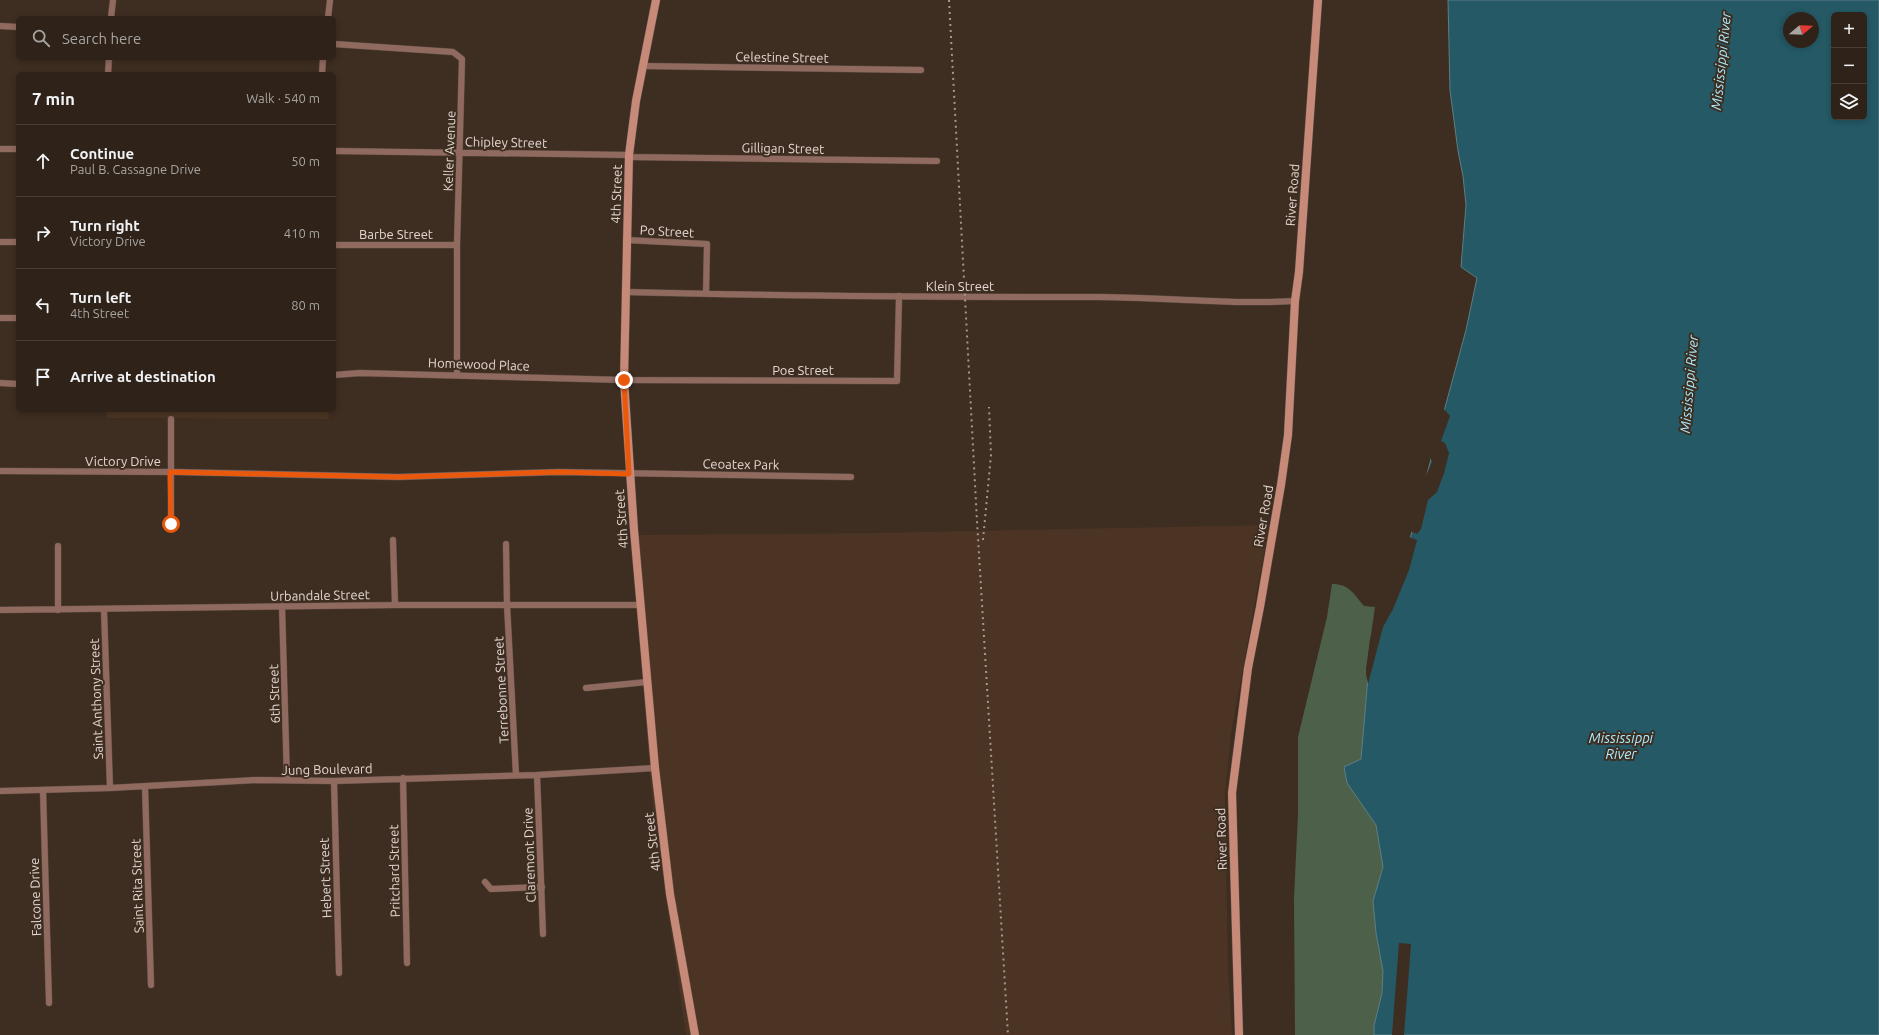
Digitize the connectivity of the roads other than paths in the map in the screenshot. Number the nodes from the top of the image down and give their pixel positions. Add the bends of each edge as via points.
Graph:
1 (113, 0) edge
2 (330, 0) edge
3 (656, 0) edge
4 (1318, 0) edge
5 (111, 16) edge
6 (328, 16) edge
7 (0, 26) edge
8 (16, 27) edge
9 (336, 44) edge
10 (109, 60) edge
11 (323, 60) edge
12 (642, 66) junction
13 (922, 70) dead end
14 (108, 72) edge
15 (322, 72) edge
16 (0, 149) edge
17 (16, 149) edge
18 (336, 151) edge
19 (459, 152) junction
20 (629, 156) junction
21 (937, 161) dead end
22 (626, 240) junction
23 (0, 242) edge
24 (16, 242) edge
25 (336, 245) edge
26 (457, 246) junction
27 (625, 292) junction
28 (706, 294) junction
29 (898, 296) junction
30 (1296, 301) junction
31 (0, 318) edge
32 (16, 318) edge
33 (457, 374) junction
34 (336, 375) edge
35 (624, 380) junction
36 (0, 383) edge
37 (16, 384) edge
38 (171, 418) dead end
39 (0, 471) edge
40 (170, 472) junction
41 (629, 474) junction
42 (851, 477) dead end
43 (171, 524) dead end
44 (393, 540) dead end
45 (506, 544) dead end
46 (58, 546) dead end
47 (508, 604) junction
48 (395, 605) junction
49 (640, 605) junction
50 (282, 606) junction
51 (0, 610) edge
52 (58, 610) junction
53 (104, 610) junction
54 (647, 682) junction
55 (586, 688) dead end
56 (655, 768) junction
57 (516, 775) junction
58 (537, 775) junction
59 (403, 778) junction
60 (287, 780) junction
61 (334, 781) junction
62 (145, 787) junction
63 (110, 788) junction
64 (42, 790) junction
65 (0, 791) edge
66 (485, 882) dead end
67 (542, 887) junction
68 (543, 934) dead end
69 (407, 963) dead end
70 (339, 973) dead end
71 (151, 985) dead end
72 (49, 1003) dead end
73 (695, 1035) edge
74 (1239, 1035) edge

1 - 5 street
2 - 6 street
3 - 12 main road, 4th Street
4 - 30 main road, River Road
7 - 8 street
9 - 19 street, Keller Avenue via 453,52 459,55 463,66
10 - 14 street
11 - 15 street
12 - 13 street, Celestine Street
12 - 20 main road, 4th Street via 631,128
16 - 17 street
18 - 19 street, Chipley Street
19 - 20 street, Chipley Street
19 - 26 street, Keller Avenue
20 - 21 street, Gilligan Street
20 - 22 main road, 4th Street
22 - 27 main road, 4th Street
22 - 28 street, Po Street via 707,244
23 - 24 street
25 - 26 street, Barbe Street
26 - 33 street, Keller Avenue
27 - 28 street, Klein Street
27 - 35 main road, 4th Street
28 - 29 street, Klein Street
29 - 30 street, Klein Street via 1099,297 1265,303
29 - 35 street, Poe Street via 897,381
30 - 74 main road, River Road via 1288,435 1248,668 1232,793
31 - 32 street
33 - 34 street, Homewood Place
33 - 35 street, Homewood Place
35 - 41 main road, 4th Street
36 - 37 street
38 - 40 street
39 - 40 street, Victory Drive
40 - 41 street, Victory Drive via 398,477 560,472
40 - 43 street
41 - 42 street, Ceoatex Park
41 - 49 main road, 4th Street
44 - 48 street
45 - 47 street, Terrebonne Street
46 - 52 street
47 - 48 street, Urbandale Street
47 - 49 street, Urbandale Street
47 - 57 street, Terrebonne Street
48 - 50 street, Urbandale Street
49 - 54 main road, 4th Street
50 - 53 street, Urbandale Street
50 - 60 street, 6th Street
51 - 52 street, Urbandale Street
52 - 53 street, Urbandale Street
53 - 63 street, Saint Anthony Street
54 - 55 street
54 - 56 main road, 4th Street
56 - 58 street, Jung Boulevard
56 - 73 main road, 4th Street via 670,894
57 - 58 street, Jung Boulevard
57 - 59 street, Jung Boulevard
58 - 67 street, Claremont Drive
59 - 61 street, Jung Boulevard
59 - 69 street, Pritchard Street
60 - 61 street, Jung Boulevard
60 - 62 street, Jung Boulevard
61 - 70 street, Hebert Street
62 - 63 street, Jung Boulevard
62 - 71 street, Saint Rita Street
63 - 64 street, Jung Boulevard
64 - 65 street, Jung Boulevard
64 - 72 street, Falcone Drive
66 - 67 street via 491,889
67 - 68 street, Claremont Drive

